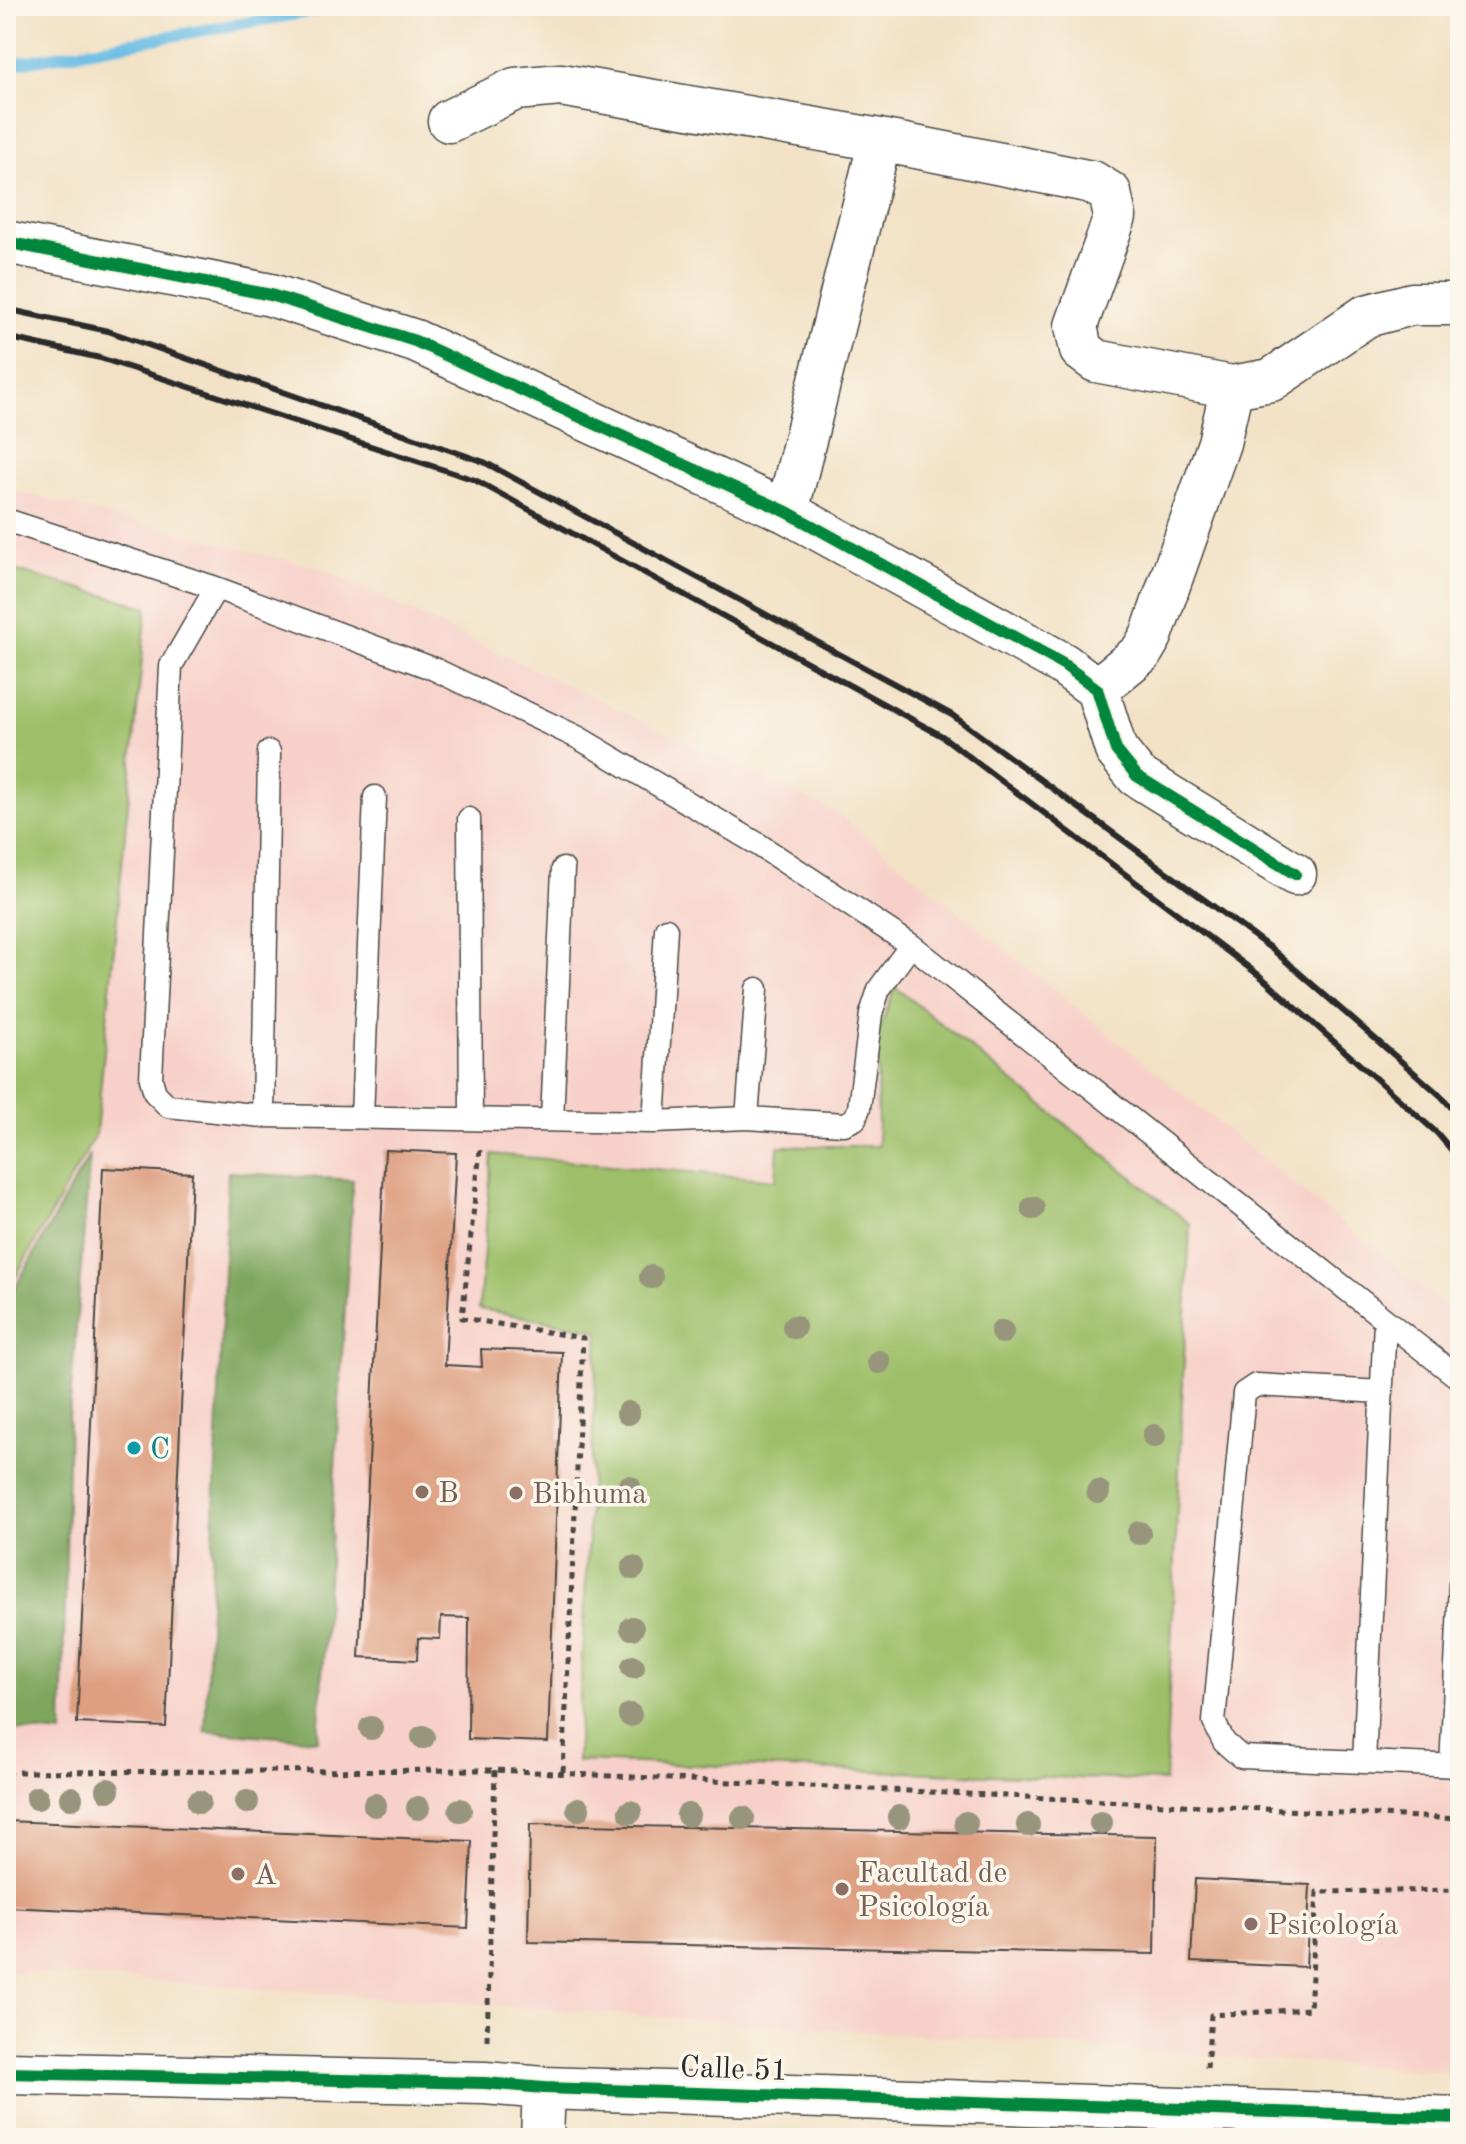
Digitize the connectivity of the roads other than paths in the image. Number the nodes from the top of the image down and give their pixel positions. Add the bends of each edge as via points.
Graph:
1 (449, 121) dead end
2 (880, 140) junction
3 (6, 242) edge
4 (1460, 304) edge
5 (1232, 387) junction
6 (787, 512) junction
7 (6, 520) edge
8 (216, 588) junction
9 (1097, 689) junction
10 (269, 752) dead end
11 (375, 797) dead end
12 (469, 819) dead end
13 (563, 869) dead end
14 (1295, 874) dead end
15 (666, 929) dead end
16 (911, 945) junction
17 (757, 989) dead end
18 (263, 1116) junction
19 (362, 1117) junction
20 (747, 1118) junction
21 (471, 1119) junction
22 (552, 1120) junction
23 (654, 1122) junction
24 (1385, 1321) junction
25 (1460, 1379) edge
26 (1382, 1392) junction
27 (1460, 1585) edge
28 (1364, 1762) junction
29 (1455, 1766) edge
30 (6, 2073) edge
31 (544, 2088) junction
32 (1193, 2118) edge
33 (1460, 2118) edge
34 (542, 2138) edge

1 - 2 street via 515,89 561,85
2 - 5 street via 1092,182 1110,193 1115,217 1076,326 1081,350 1096,361
2 - 6 street
3 - 6 street via 271,295 415,341
4 - 5 street via 1412,304 1366,316 1271,380
5 - 9 street via 1219,443 1151,636 1141,653
6 - 9 street via 1063,664
7 - 8 lane
8 - 16 lane via 434,669 579,738 756,843
8 - 18 lane via 171,666 151,1079 155,1093 168,1106
9 - 14 street via 1116,750 1137,776
10 - 18 lane
11 - 19 lane
12 - 21 lane
13 - 22 lane
15 - 23 lane
16 - 20 lane via 879,989 855,1119 844,1124
16 - 24 lane
17 - 20 lane
18 - 19 lane
19 - 21 lane
20 - 23 lane
21 - 22 lane
22 - 23 lane
24 - 25 lane
24 - 26 lane
26 - 28 lane
26 - 28 lane via 1256,1385 1244,1393 1214,1722 1224,1742 1241,1757
27 - 29 lane
28 - 29 lane
30 - 31 street, Calle 51
31 - 32 street, Calle 51
31 - 34 street
32 - 33 street, Calle 51

